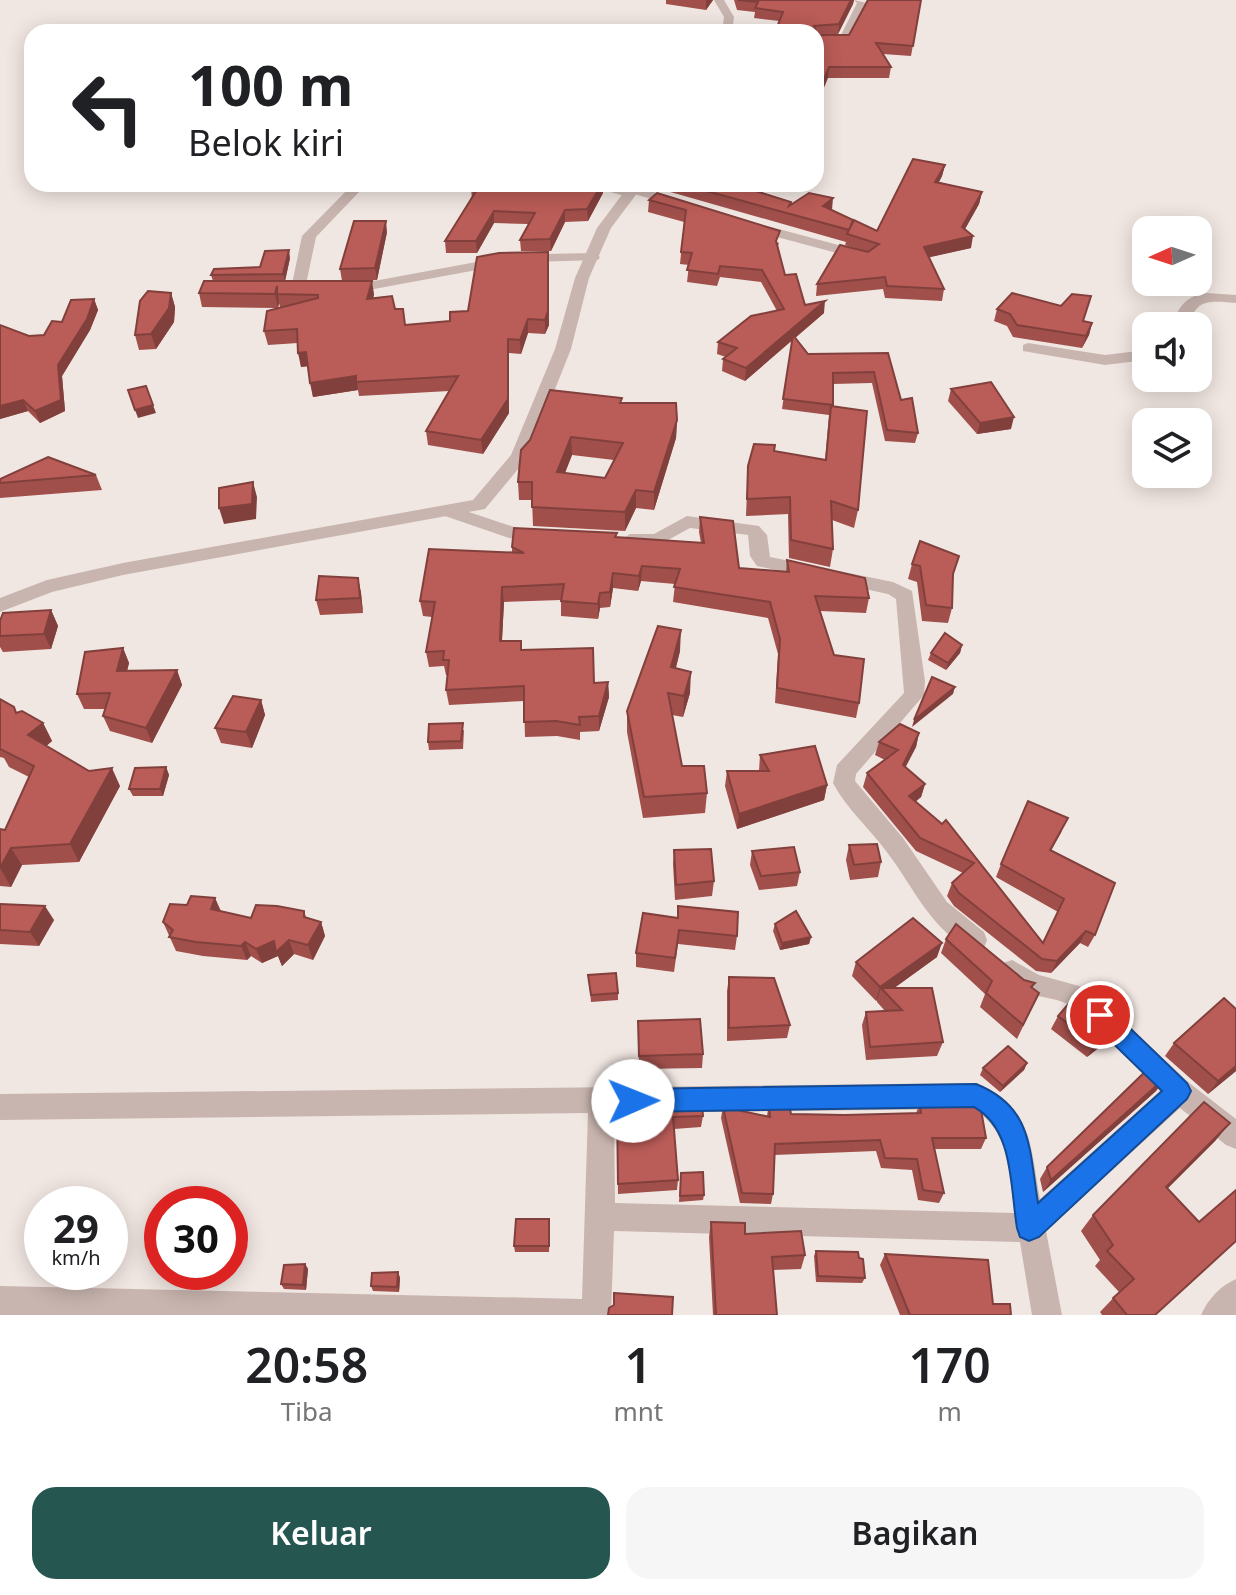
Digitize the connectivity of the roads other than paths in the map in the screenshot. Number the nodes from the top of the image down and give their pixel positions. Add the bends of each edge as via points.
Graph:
1 (719, 0) edge
2 (859, 0) edge
3 (728, 24) edge
4 (824, 39) edge
5 (352, 192) edge
6 (631, 192) edge
7 (643, 192) edge
8 (698, 209) edge
9 (743, 224) edge
10 (593, 257) junction
11 (867, 257) edge
12 (297, 289) edge
13 (336, 289) edge
14 (1236, 299) edge
15 (1184, 312) edge
16 (1028, 348) dead end
17 (1132, 357) edge
18 (451, 512) junction
19 (554, 537) edge
20 (601, 539) edge
21 (0, 605) edge
22 (1179, 1091) junction
23 (601, 1101) junction
24 (0, 1107) edge
25 (1236, 1136) edge
26 (601, 1217) junction
27 (1029, 1228) junction
28 (1236, 1294) edge
29 (0, 1301) edge
30 (596, 1315) edge
31 (1047, 1315) edge
32 (1216, 1315) edge

1 - 3 street
2 - 4 street via 844,40
5 - 12 street via 309,236
6 - 10 street via 604,228
7 - 8 street
9 - 11 street
10 - 13 street via 494,259 381,286
10 - 18 street via 549,388 519,457 479,505
14 - 15 street via 1202,298 1189,303
16 - 17 street via 1105,360
18 - 19 street via 515,534
18 - 21 street via 123,569 47,587
20 - 22 street via 657,540 687,522 753,530 764,562 905,596 914,695 845,771 844,783 939,909 1028,983 1081,997
22 - 25 street
22 - 27 street
23 - 24 street
23 - 26 street
23 - 27 street via 976,1096 998,1108 1014,1130
26 - 27 street
26 - 30 street
27 - 31 street
28 - 32 street
29 - 30 street

